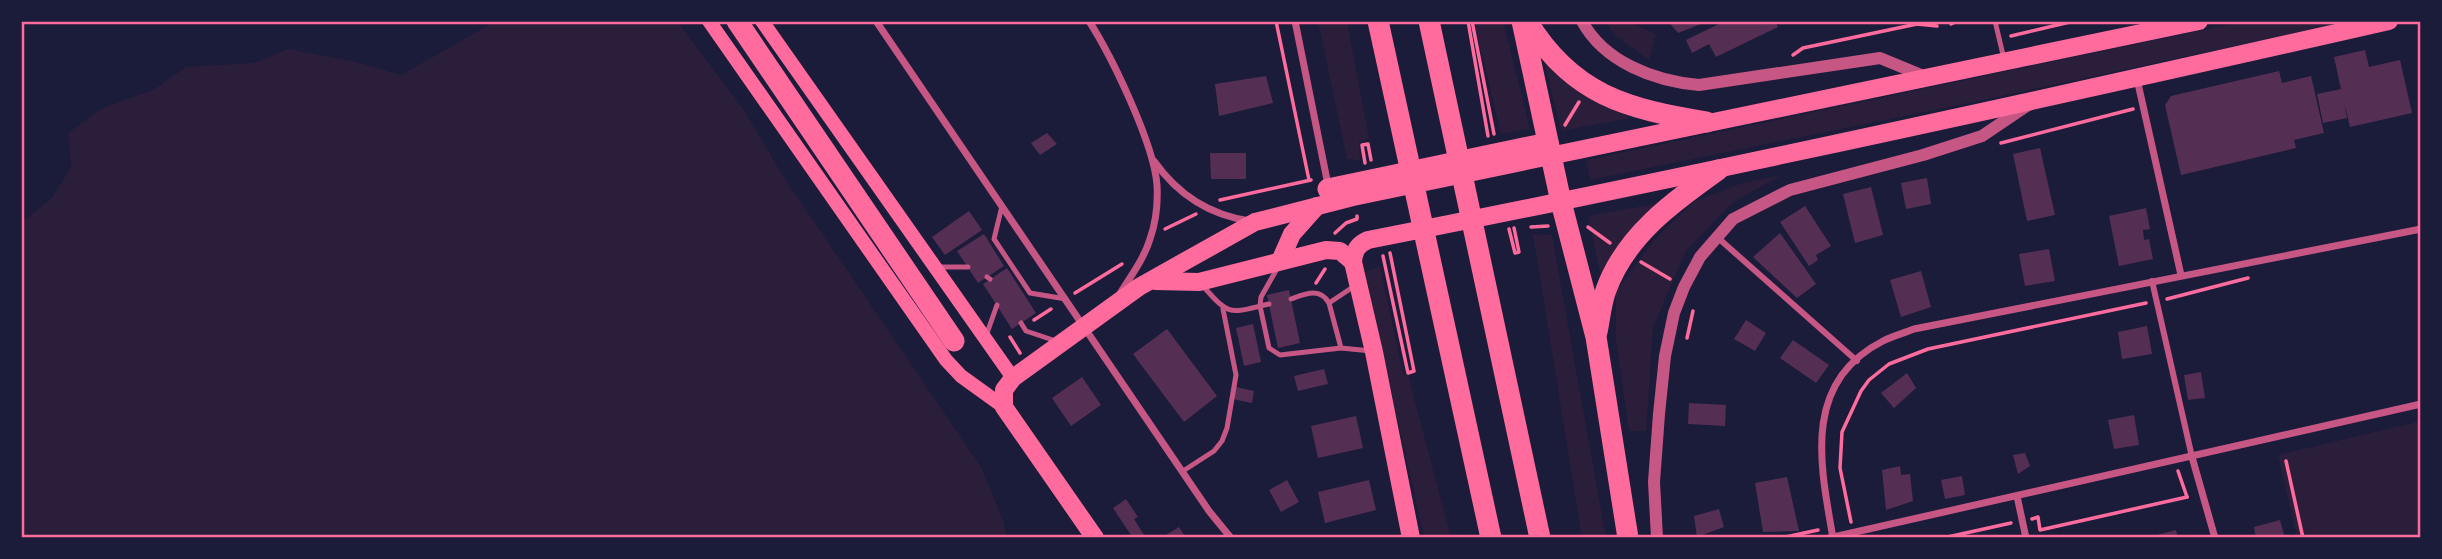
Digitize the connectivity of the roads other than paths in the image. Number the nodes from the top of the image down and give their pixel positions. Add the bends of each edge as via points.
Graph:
1 (709, 21) edge
2 (737, 21) edge
3 (762, 21) edge
4 (876, 21) edge
5 (1089, 21) edge
6 (1097, 21) edge
7 (1295, 21) edge
8 (1378, 21) edge
9 (1429, 21) edge
10 (1522, 21) edge
11 (1527, 21) edge
12 (1582, 21) edge
13 (1995, 21) edge
14 (2199, 21) edge
15 (2389, 21) edge
16 (1099, 37) junction
17 (2004, 61) junction
18 (1926, 77) junction
19 (2136, 78) junction
20 (2031, 103) junction
21 (1707, 122) junction
22 (1541, 151) junction
23 (1152, 158) junction
24 (1718, 170) junction
25 (1335, 193) junction
26 (1561, 202) junction
27 (1002, 206) junction
28 (1255, 222) junction
29 (2421, 229) edge
30 (1717, 237) junction
31 (1280, 261) junction
32 (1353, 262) junction
33 (936, 267) junction
34 (968, 267) dead end
35 (2181, 275) junction
36 (1152, 281) junction
37 (2152, 281) junction
38 (1199, 282) junction
39 (1360, 283) junction
40 (1066, 299) junction
41 (1291, 299) dead end
42 (1329, 303) junction
43 (1269, 304) dead end
44 (997, 305) dead end
45 (1260, 306) junction
46 (1111, 308) junction
47 (1223, 309) junction
48 (1021, 323) dead end
49 (1085, 327) junction
50 (1596, 337) junction
51 (985, 339) junction
52 (954, 341) dead end
53 (1062, 343) junction
54 (1341, 348) junction
55 (1374, 352) junction
56 (1857, 360) junction
57 (1013, 378) junction
58 (2421, 404) edge
59 (1004, 407) junction
60 (2193, 457) junction
61 (1183, 471) junction
62 (2017, 496) junction
63 (1095, 538) edge
64 (1231, 538) edge
65 (1411, 538) edge
66 (1491, 538) edge
67 (1540, 538) edge
68 (1628, 538) edge
69 (1657, 538) edge
70 (1831, 538) edge
71 (2026, 538) edge
72 (2215, 538) edge

1 - 59 main road via 946,360
2 - 52 highway
3 - 33 main road
4 - 27 street
5 - 16 street
6 - 16 street
7 - 25 street
8 - 66 highway
9 - 67 highway
10 - 22 highway
11 - 21 highway via 1539,40 1588,88 1654,113
12 - 18 street via 1588,33 1627,65 1680,83 1699,85 1880,58
13 - 17 lane
14 - 17 main road via 2125,32
15 - 19 main road
16 - 23 street
17 - 18 main road
18 - 21 main road
19 - 20 main road
19 - 35 street
20 - 24 main road
20 - 30 street via 1982,136 1790,190 1733,219
21 - 22 main road
22 - 25 highway
22 - 26 highway
23 - 28 street via 1166,178 1196,202 1230,218
23 - 46 street via 1157,184 1150,240
24 - 26 main road
24 - 50 highway via 1651,221 1624,252 1606,290
25 - 28 main road
25 - 31 main road via 1292,234
26 - 32 main road via 1368,240 1354,252
26 - 50 highway
27 - 40 street
27 - 40 lane via 994,239 1030,293
28 - 36 main road
29 - 35 street
30 - 56 street
30 - 69 street via 1700,257 1674,313 1658,414
31 - 32 main road via 1328,259 1340,251
31 - 38 main road
31 - 45 lane
32 - 39 main road
33 - 34 lane
33 - 51 main road
35 - 37 street
36 - 38 main road
36 - 46 main road
37 - 56 street via 1914,330 1882,342
37 - 60 street
38 - 47 lane
39 - 42 lane
39 - 55 main road
40 - 49 street
41 - 42 lane via 1310,292
42 - 54 lane
43 - 45 lane
44 - 51 lane
45 - 47 lane via 1231,312
45 - 54 lane via 1274,353
46 - 49 main road
47 - 61 lane via 1236,375 1227,428 1214,451
48 - 53 lane via 1026,331
49 - 53 main road
49 - 61 street
50 - 68 highway
51 - 57 main road
53 - 57 main road
54 - 55 lane
55 - 65 main road
56 - 70 street via 1842,373 1821,426 1821,467
57 - 59 main road via 1004,390
58 - 60 street
59 - 63 main road
60 - 62 street
60 - 72 street
61 - 64 street
62 - 70 street
62 - 71 street

